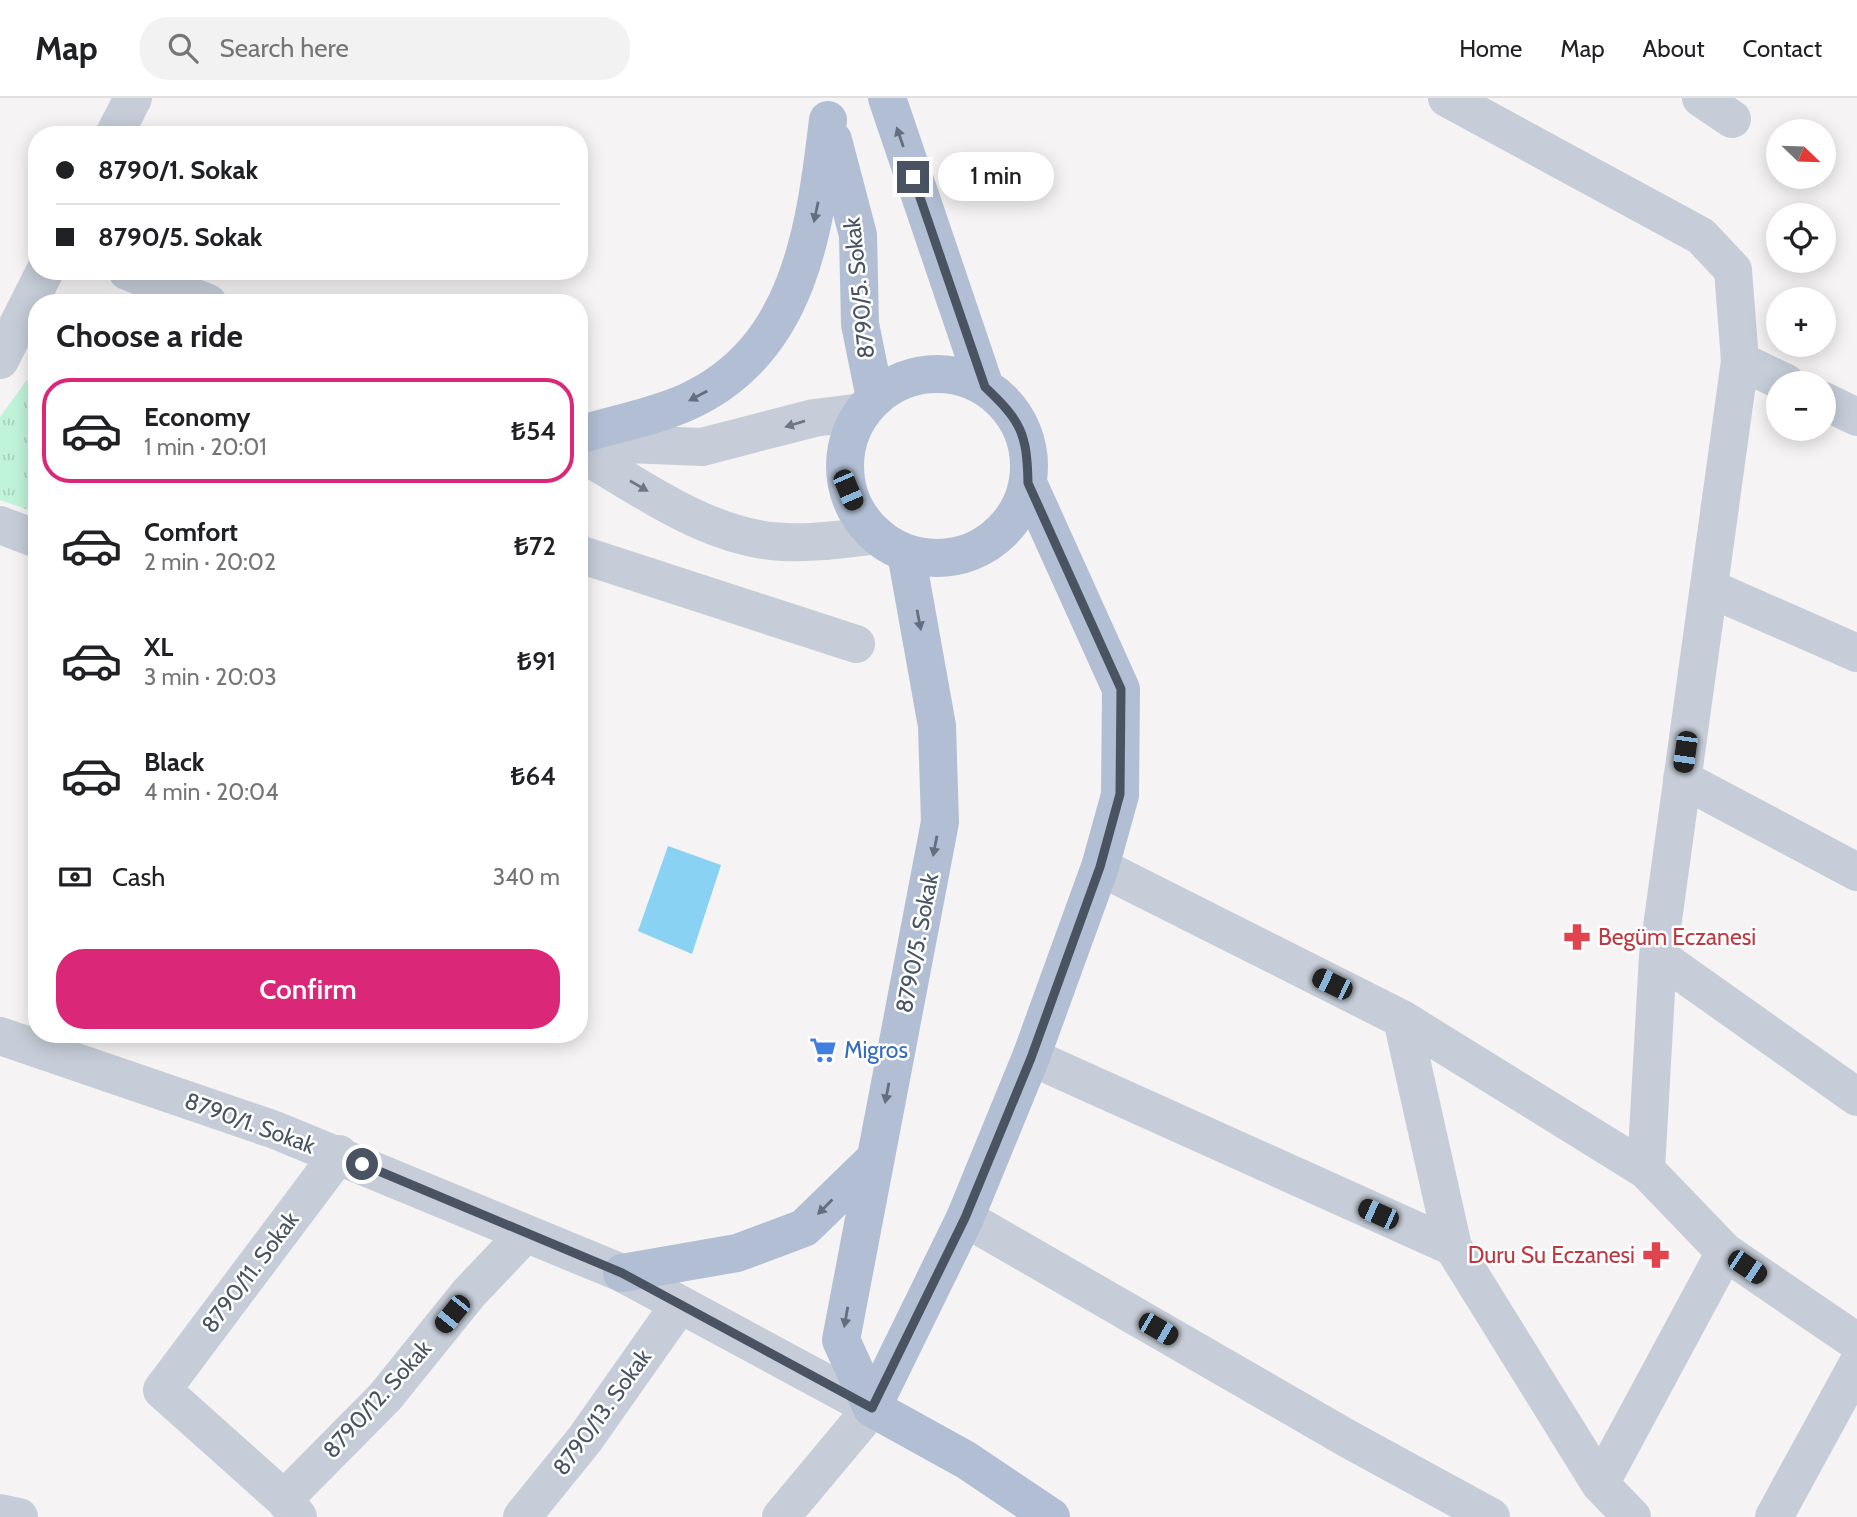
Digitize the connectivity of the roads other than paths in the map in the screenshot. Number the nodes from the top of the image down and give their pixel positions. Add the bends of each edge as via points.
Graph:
1 (133, 98) edge
2 (887, 98) edge
3 (1447, 98) edge
4 (1701, 98) edge
5 (823, 109) edge
6 (1732, 119) dead end
7 (119, 126) edge
8 (150, 280) edge
9 (185, 294) edge
10 (28, 303) edge
11 (0, 360) edge
12 (1740, 361) junction
13 (1766, 373) edge
14 (985, 387) junction
15 (868, 405) junction
16 (1836, 407) edge
17 (1857, 417) edge
18 (588, 432) edge
19 (588, 442) edge
20 (588, 457) edge
21 (1028, 483) junction
22 (0, 524) edge
23 (28, 535) edge
24 (891, 544) junction
25 (588, 557) edge
26 (1709, 588) junction
27 (856, 644) dead end
28 (1857, 653) edge
29 (1682, 779) junction
30 (1100, 867) junction
31 (1857, 872) edge
32 (1658, 956) junction
33 (1402, 1019) junction
34 (0, 1036) edge
35 (1031, 1058) junction
36 (1857, 1097) edge
37 (339, 1154) junction
38 (874, 1160) junction
39 (1646, 1170) junction
40 (965, 1218) junction
41 (524, 1234) junction
42 (1453, 1247) junction
43 (1725, 1252) junction
44 (622, 1273) junction
45 (680, 1304) junction
46 (1857, 1342) edge
47 (1857, 1365) edge
48 (872, 1408) junction
49 (1600, 1484) junction
50 (291, 1508) edge
51 (0, 1513) edge
52 (19, 1517) edge
53 (522, 1517) edge
54 (781, 1517) edge
55 (1051, 1517) edge
56 (1491, 1517) edge
57 (1632, 1517) edge
58 (1774, 1517) edge

1 - 7 street
14 -> 2 main road, 8790/5. Sokak
3 - 12 street via 1702,236 1733,270
4 - 6 street
5 - 15 main road, 8790/5. Sokak via 858,235 859,324
5 -> 18 main road via 817,212 798,278 762,347 722,383 685,403
8 - 9 street
10 - 11 street
12 - 13 street
12 - 26 street
14 - 15 main road, 8790/5. Sokak via 958,375 928,373 899,381
14 - 21 main road, 8790/5. Sokak via 1012,412 1027,446
15 -> 19 street via 702,447
15 - 24 main road, 8790/5. Sokak via 849,437 844,463 848,490 858,514
16 - 17 street
20 -> 24 street via 698,519 758,539
21 - 24 main road, 8790/5. Sokak via 1008,524 973,551 929,558
21 - 30 main road, 8790/5. Sokak via 1121,689 1120,794
22 - 23 street
24 -> 38 main road, 8790/5. Sokak via 937,726 940,822
25 - 27 street
26 - 28 street
26 - 29 street
29 - 31 street
29 - 32 street
30 - 33 street
30 - 35 main road, 8790/5. Sokak
32 - 36 street
32 - 39 street
33 - 39 street
33 - 42 street
34 - 37 street, 8790/1. Sokak
35 - 40 main road, 8790/5. Sokak
35 - 42 street
37 - 41 street, 8790/1. Sokak
37 - 50 street, 8790/11. Sokak via 162,1390
38 -> 44 main road via 804,1228 737,1253
38 -> 48 main road, 8790/5. Sokak via 841,1340
39 - 43 street
40 - 48 main road, 8790/5. Sokak
40 - 56 street
41 - 44 street, 8790/1. Sokak
41 - 50 street, 8790/12. Sokak via 469,1293
42 - 49 street
43 - 46 street
43 - 49 street
44 - 45 street, 8790/1. Sokak
45 - 48 street, 8790/1. Sokak
45 - 53 street, 8790/13. Sokak via 585,1439
47 - 58 street
48 - 54 street
48 - 55 main road via 966,1461
49 - 57 street
51 - 52 street

